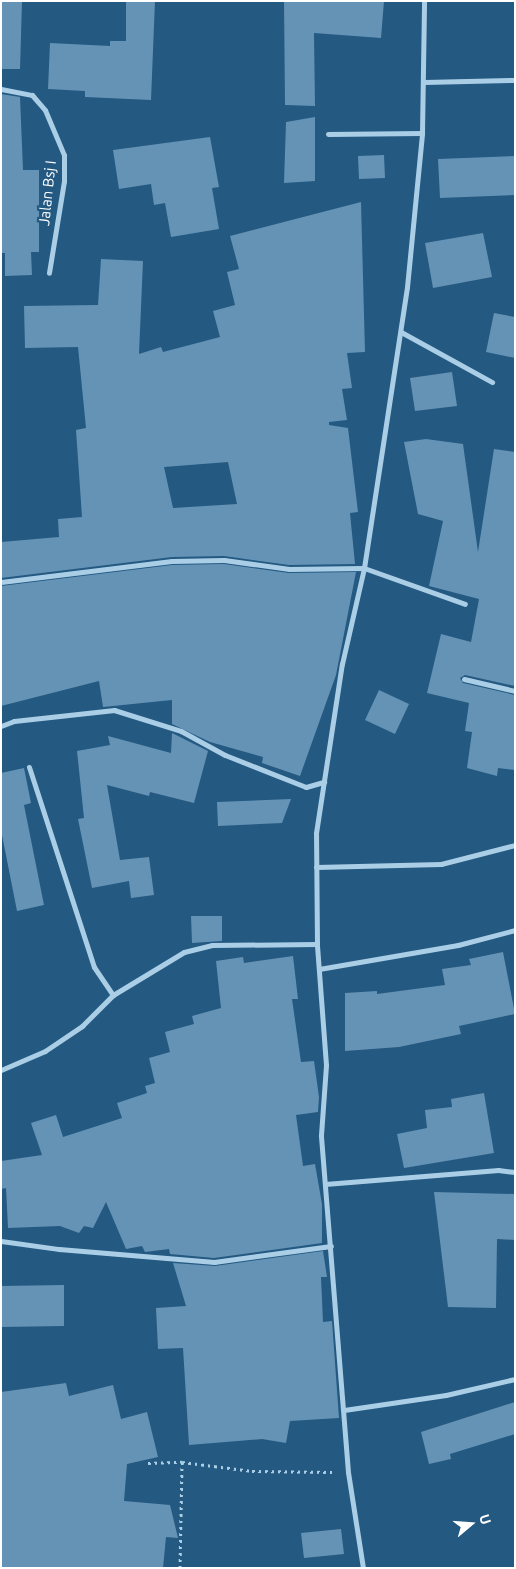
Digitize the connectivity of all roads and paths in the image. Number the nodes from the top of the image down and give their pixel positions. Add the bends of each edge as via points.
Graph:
1 (424, 1) edge
2 (515, 80) edge
3 (424, 82) junction
4 (1, 89) edge
5 (422, 133) junction
6 (328, 134) dead end
7 (49, 273) dead end
8 (401, 332) junction
9 (492, 382) dead end
10 (364, 568) junction
11 (1, 582) edge
12 (465, 604) dead end
13 (464, 679) dead end
14 (515, 691) edge
15 (1, 726) edge
16 (29, 767) dead end
17 (324, 782) junction
18 (515, 845) edge
19 (316, 868) junction
20 (515, 930) edge
21 (318, 944) junction
22 (319, 969) junction
23 (113, 995) junction
24 (1, 1070) edge
25 (515, 1172) edge
26 (325, 1184) junction
27 (1, 1241) edge
28 (331, 1246) junction
29 (515, 1379) edge
30 (344, 1410) junction
31 (182, 1462) junction
32 (148, 1463) dead end
33 (348, 1472) junction
34 (180, 1568) edge
35 (363, 1568) edge

1 - 3 street
2 - 3 street
3 - 5 street
4 - 7 street, Jalan Bsj I via 32,95 45,110 64,155 64,181
5 - 6 street
5 - 8 street
8 - 9 street
8 - 10 street
10 - 11 street via 289,568 199,559
10 - 12 street
10 - 17 street via 342,664
13 - 14 street
15 - 17 street via 14,721 114,710 181,731 225,755 306,786
16 - 23 street via 94,968
17 - 19 street via 316,833
18 - 19 street via 441,864
19 - 21 street
20 - 22 street via 458,945
21 - 22 street
21 - 23 street via 212,946 184,952
22 - 26 street via 326,1065 321,1135
23 - 24 street via 82,1026 45,1051
25 - 26 street via 498,1170
26 - 28 street
27 - 28 street via 214,1262
28 - 30 street
29 - 30 street via 446,1395
30 - 33 street
31 - 32 path
31 - 33 path via 252,1471
31 - 34 path
33 - 35 street

